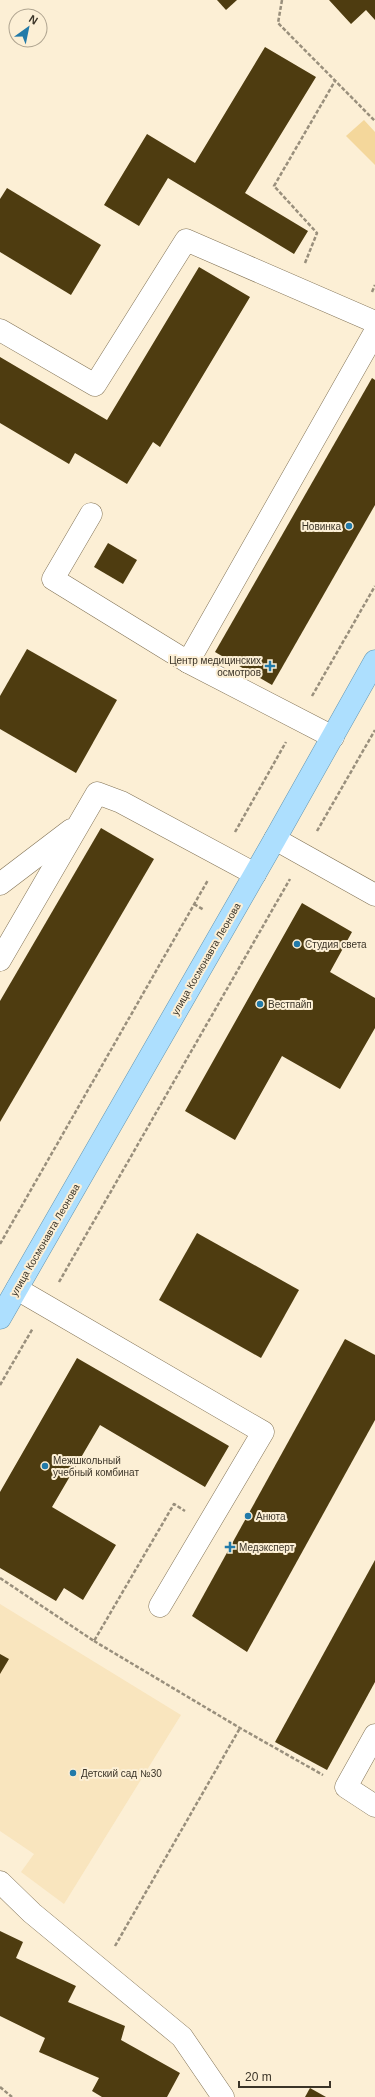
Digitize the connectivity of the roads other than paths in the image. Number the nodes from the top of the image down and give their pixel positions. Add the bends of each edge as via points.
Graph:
1 (375, 322) edge
2 (0, 330) edge
3 (375, 332) edge
4 (91, 514) dead end
5 (375, 661) edge
6 (188, 662) junction
7 (332, 737) junction
8 (80, 823) junction
9 (275, 839) junction
10 (255, 874) junction
11 (0, 884) edge
12 (375, 895) edge
13 (0, 960) edge
14 (17, 1289) junction
15 (0, 1318) edge
16 (160, 1606) dead end
17 (375, 1735) edge
18 (375, 1806) edge
19 (0, 1882) edge
20 (222, 2097) edge

1 - 2 street via 186,240 95,385
3 - 6 street
4 - 6 street via 53,579
5 - 7 main road, улица Космонавта Леонова
6 - 7 street
7 - 9 main road, улица Космонавта Леонова
8 - 10 street via 97,793 120,802
8 - 11 street
8 - 13 street
9 - 10 main road, улица Космонавта Леонова
9 - 12 street
10 - 14 main road, улица Космонавта Леонова
14 - 15 main road, улица Космонавта Леонова
14 - 16 street via 262,1432
17 - 18 street via 346,1787
19 - 20 street via 32,1912 182,2037

